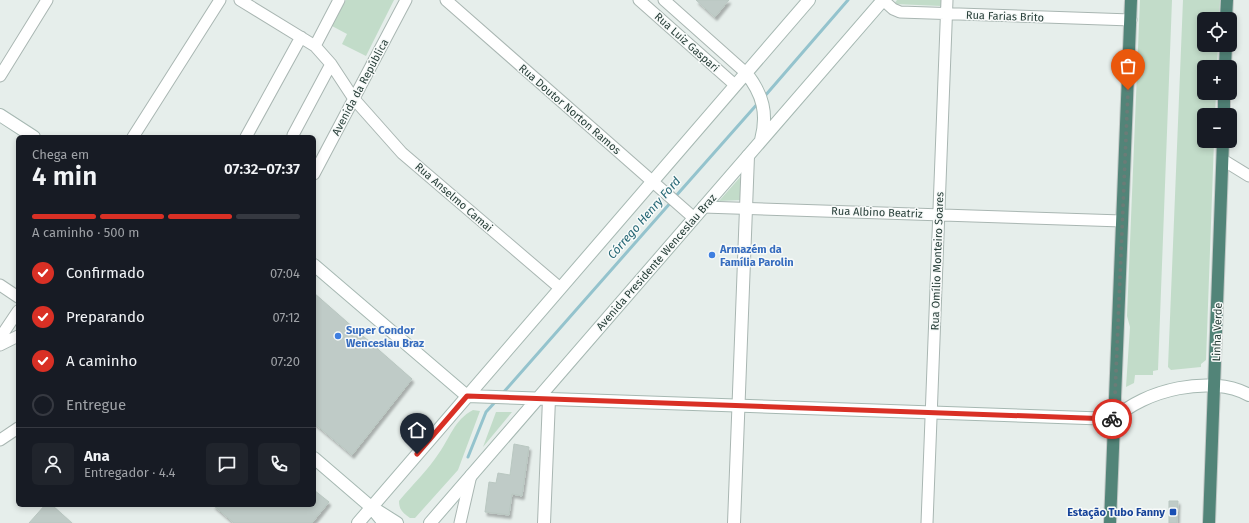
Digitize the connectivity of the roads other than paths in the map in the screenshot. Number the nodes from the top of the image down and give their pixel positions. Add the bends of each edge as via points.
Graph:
1 (47, 0) edge
2 (220, 0) edge
3 (240, 0) edge
4 (339, 0) edge
5 (406, 0) edge
6 (446, 0) edge
7 (639, 0) edge
8 (664, 0) edge
9 (809, 0) edge
10 (883, 0) edge
11 (947, 0) edge
12 (1132, 0) edge
13 (1227, 0) edge
14 (1226, 12) edge
15 (946, 14) junction
16 (1131, 20) junction
17 (301, 37) junction
18 (315, 46) junction
19 (331, 64) junction
20 (0, 76) edge
21 (748, 76) junction
22 (735, 85) junction
23 (354, 99) junction
24 (0, 115) edge
25 (31, 135) edge
26 (133, 135) edge
27 (247, 135) edge
28 (293, 135) dead end
29 (760, 142) junction
30 (1223, 148) edge
31 (748, 156) junction
32 (1223, 160) junction
33 (316, 170) edge
34 (1249, 176) edge
35 (656, 185) junction
36 (703, 207) junction
37 (746, 208) junction
38 (939, 214) junction
39 (694, 218) junction
40 (1122, 220) junction
41 (316, 267) edge
42 (0, 285) edge
43 (560, 288) junction
44 (16, 296) edge
45 (16, 314) edge
46 (16, 337) edge
47 (0, 338) edge
48 (0, 345) edge
49 (1215, 386) junction
50 (1249, 394) edge
51 (467, 396) junction
52 (543, 399) junction
53 (738, 406) junction
54 (931, 413) junction
55 (1114, 419) junction
56 (16, 429) edge
57 (0, 440) edge
58 (316, 460) edge
59 (471, 475) junction
60 (371, 507) junction
61 (358, 523) edge
62 (384, 523) edge
63 (397, 523) edge
64 (430, 523) edge
65 (460, 523) edge
66 (544, 523) edge
67 (734, 523) edge
68 (927, 523) edge
69 (1110, 523) edge
70 (1209, 523) edge

1 - 20 street
2 - 26 street
3 - 17 street, Rua Anselmo Camai
4 - 18 street
5 - 23 street, Avenida da República
6 - 35 street, Rua Doutor Norton Ramos
7 - 22 street, Rua Luiz Gaspari
8 - 21 street, Rua Luiz Gaspari
9 - 21 main road
10 - 15 street, Rua Farias Brito via 897,11
10 - 29 main road, Avenida Presidente Wenceslau Braz
11 - 15 street, Rua Omílio Monteiro Soares
12 - 16 highway
13 - 14 highway
15 - 16 street, Rua Farias Brito
15 - 38 street, Rua Omílio Monteiro Soares
16 - 40 highway
17 - 18 street, Rua Anselmo Camai
17 - 27 street
18 - 19 street, Rua Anselmo Camai
19 - 23 street, Rua Anselmo Camai
19 - 28 street
21 - 22 main road
21 - 29 main road via 760,93 764,110 764,128
22 - 35 main road
23 - 33 street, Avenida da República
23 - 43 street, Rua Anselmo Camai via 402,153
24 - 25 main road
29 - 31 main road, Avenida Presidente Wenceslau Braz
30 - 32 highway, Linha Verde
31 - 36 main road, Avenida Presidente Wenceslau Braz
31 - 37 main road
32 - 34 street
32 - 49 highway, Linha Verde
35 - 39 street, Rua Doutor Norton Ramos
35 - 43 main road
36 - 37 street, Rua Albino Beatriz
36 - 39 main road, Avenida Presidente Wenceslau Braz
37 - 38 street, Rua Albino Beatriz
37 - 53 main road
38 - 40 street, Rua Albino Beatriz
38 - 54 street, Rua Omílio Monteiro Soares
39 - 52 main road, Avenida Presidente Wenceslau Braz
40 - 55 highway
41 - 51 main road
42 - 44 street
43 - 51 main road
45 - 47 street
46 - 48 street
49 - 50 main road
49 - 55 main road via 1161,392 1133,404
49 - 70 highway, Linha Verde
51 - 52 main road
51 - 60 main road
52 - 53 main road
52 - 59 main road, Avenida Presidente Wenceslau Braz
52 - 66 main road
53 - 54 main road
53 - 67 main road
54 - 55 main road
54 - 68 street, Rua Omílio Monteiro Soares
55 - 69 highway
56 - 57 street
58 - 60 main road
59 - 64 main road, Avenida Presidente Wenceslau Braz
59 - 65 street
60 - 61 main road
60 - 62 main road
60 - 63 main road

